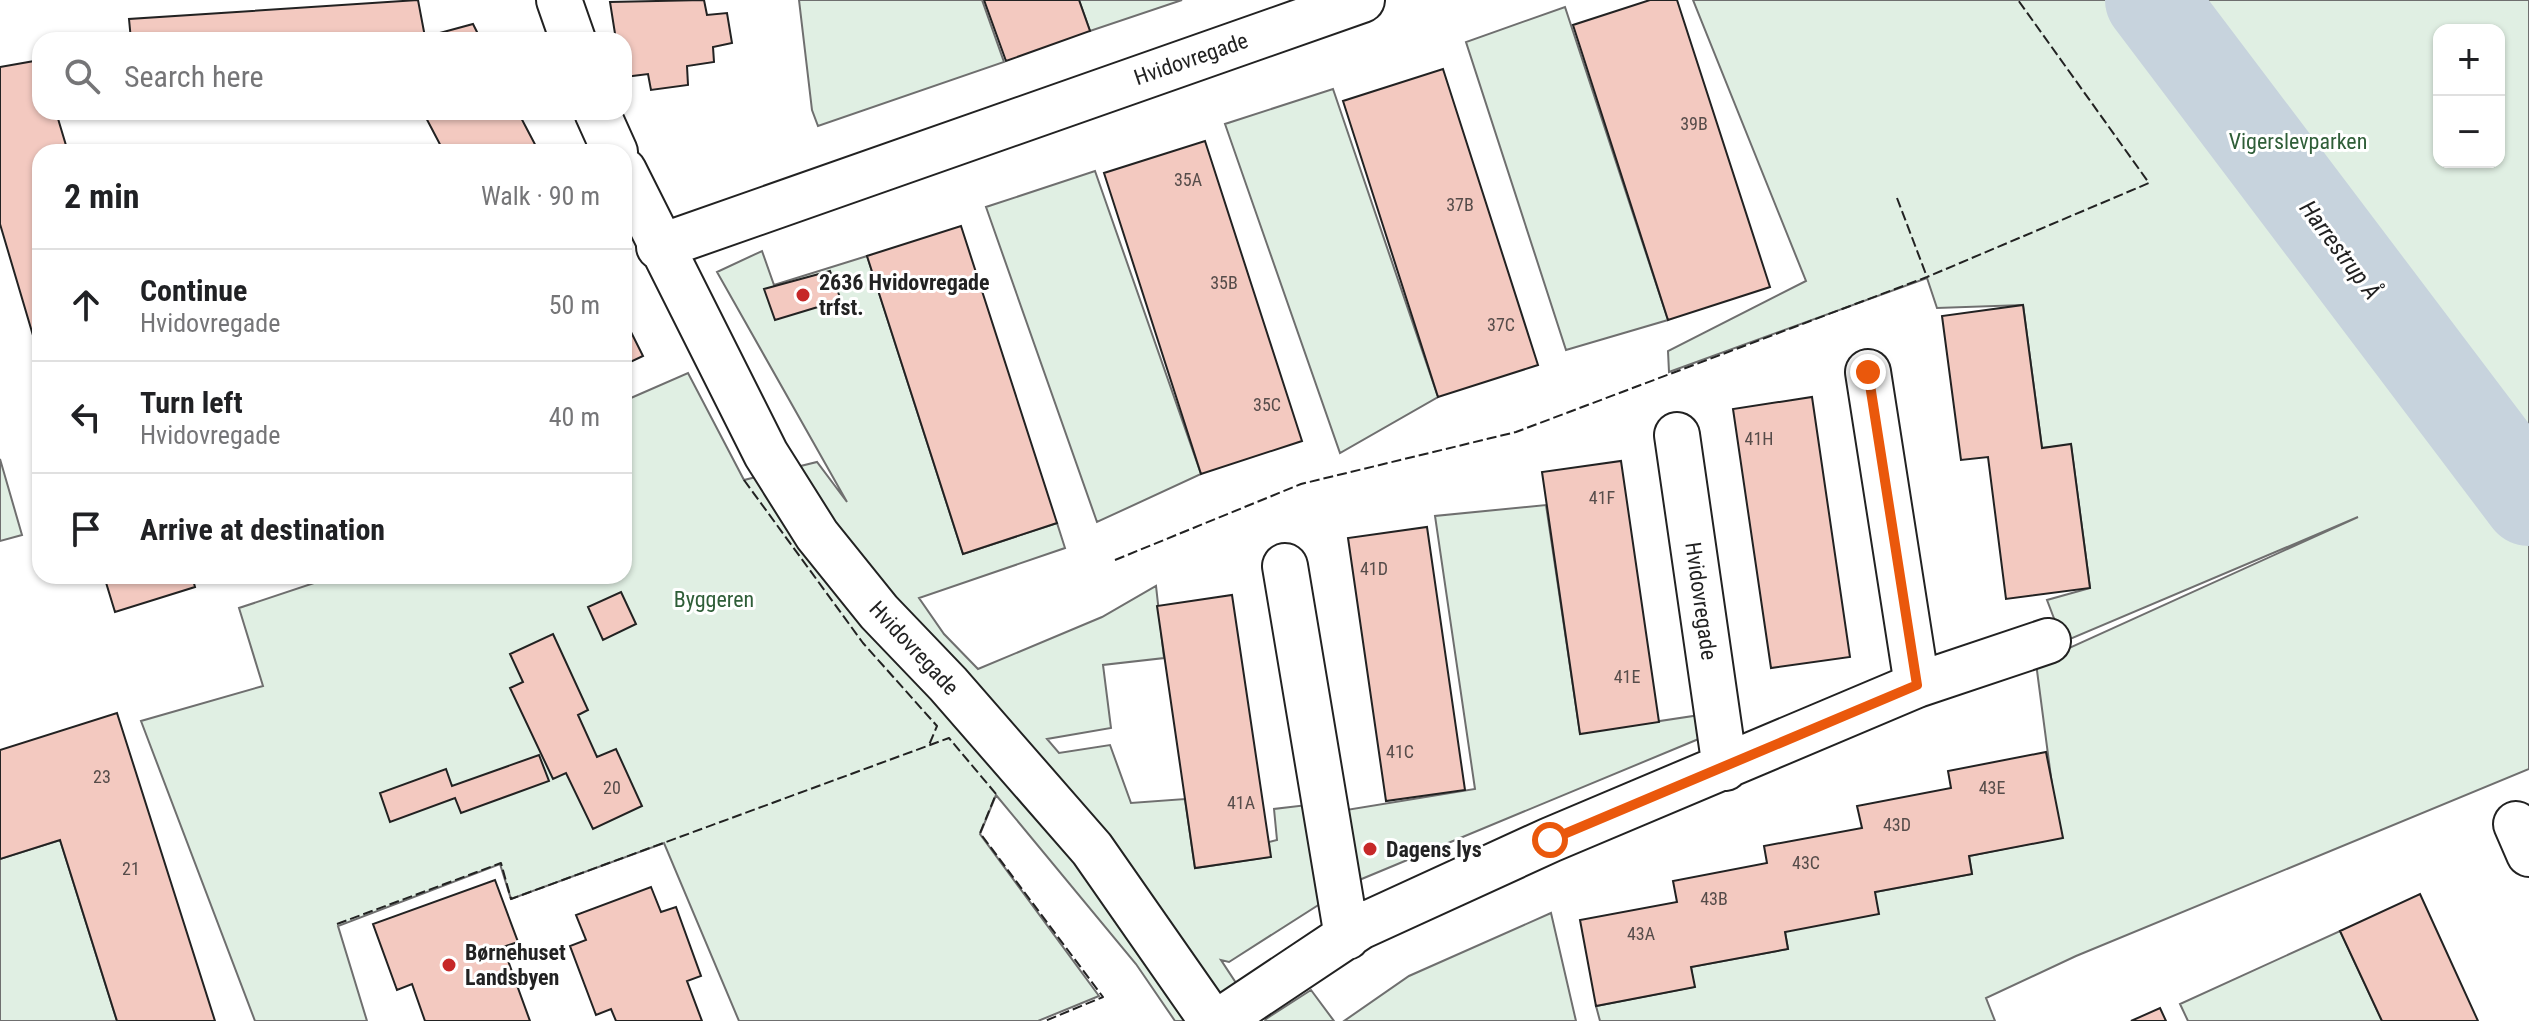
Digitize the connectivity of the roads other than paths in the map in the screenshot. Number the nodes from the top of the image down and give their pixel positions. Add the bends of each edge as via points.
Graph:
1 (559, 0) edge
2 (1362, 0) edge
3 (570, 32) edge
4 (601, 120) edge
5 (611, 144) edge
6 (632, 188) edge
7 (659, 247) junction
8 (1868, 372) dead end
9 (1677, 435) dead end
10 (1285, 566) dead end
11 (2048, 641) dead end
12 (1917, 685) junction
13 (1725, 768) junction
14 (1347, 937) junction
15 (1212, 1021) edge
16 (1219, 1021) edge

1 - 3 street
2 - 7 street, Hvidovregade
4 - 5 street
6 - 7 street, Hvidovregade
7 - 15 street, Hvidovregade via 766,454 817,535 879,612 1092,849
8 - 12 street
9 - 13 street, Hvidovregade
10 - 14 street
11 - 12 street
12 - 13 street
13 - 14 street via 1550,840
14 - 16 street

